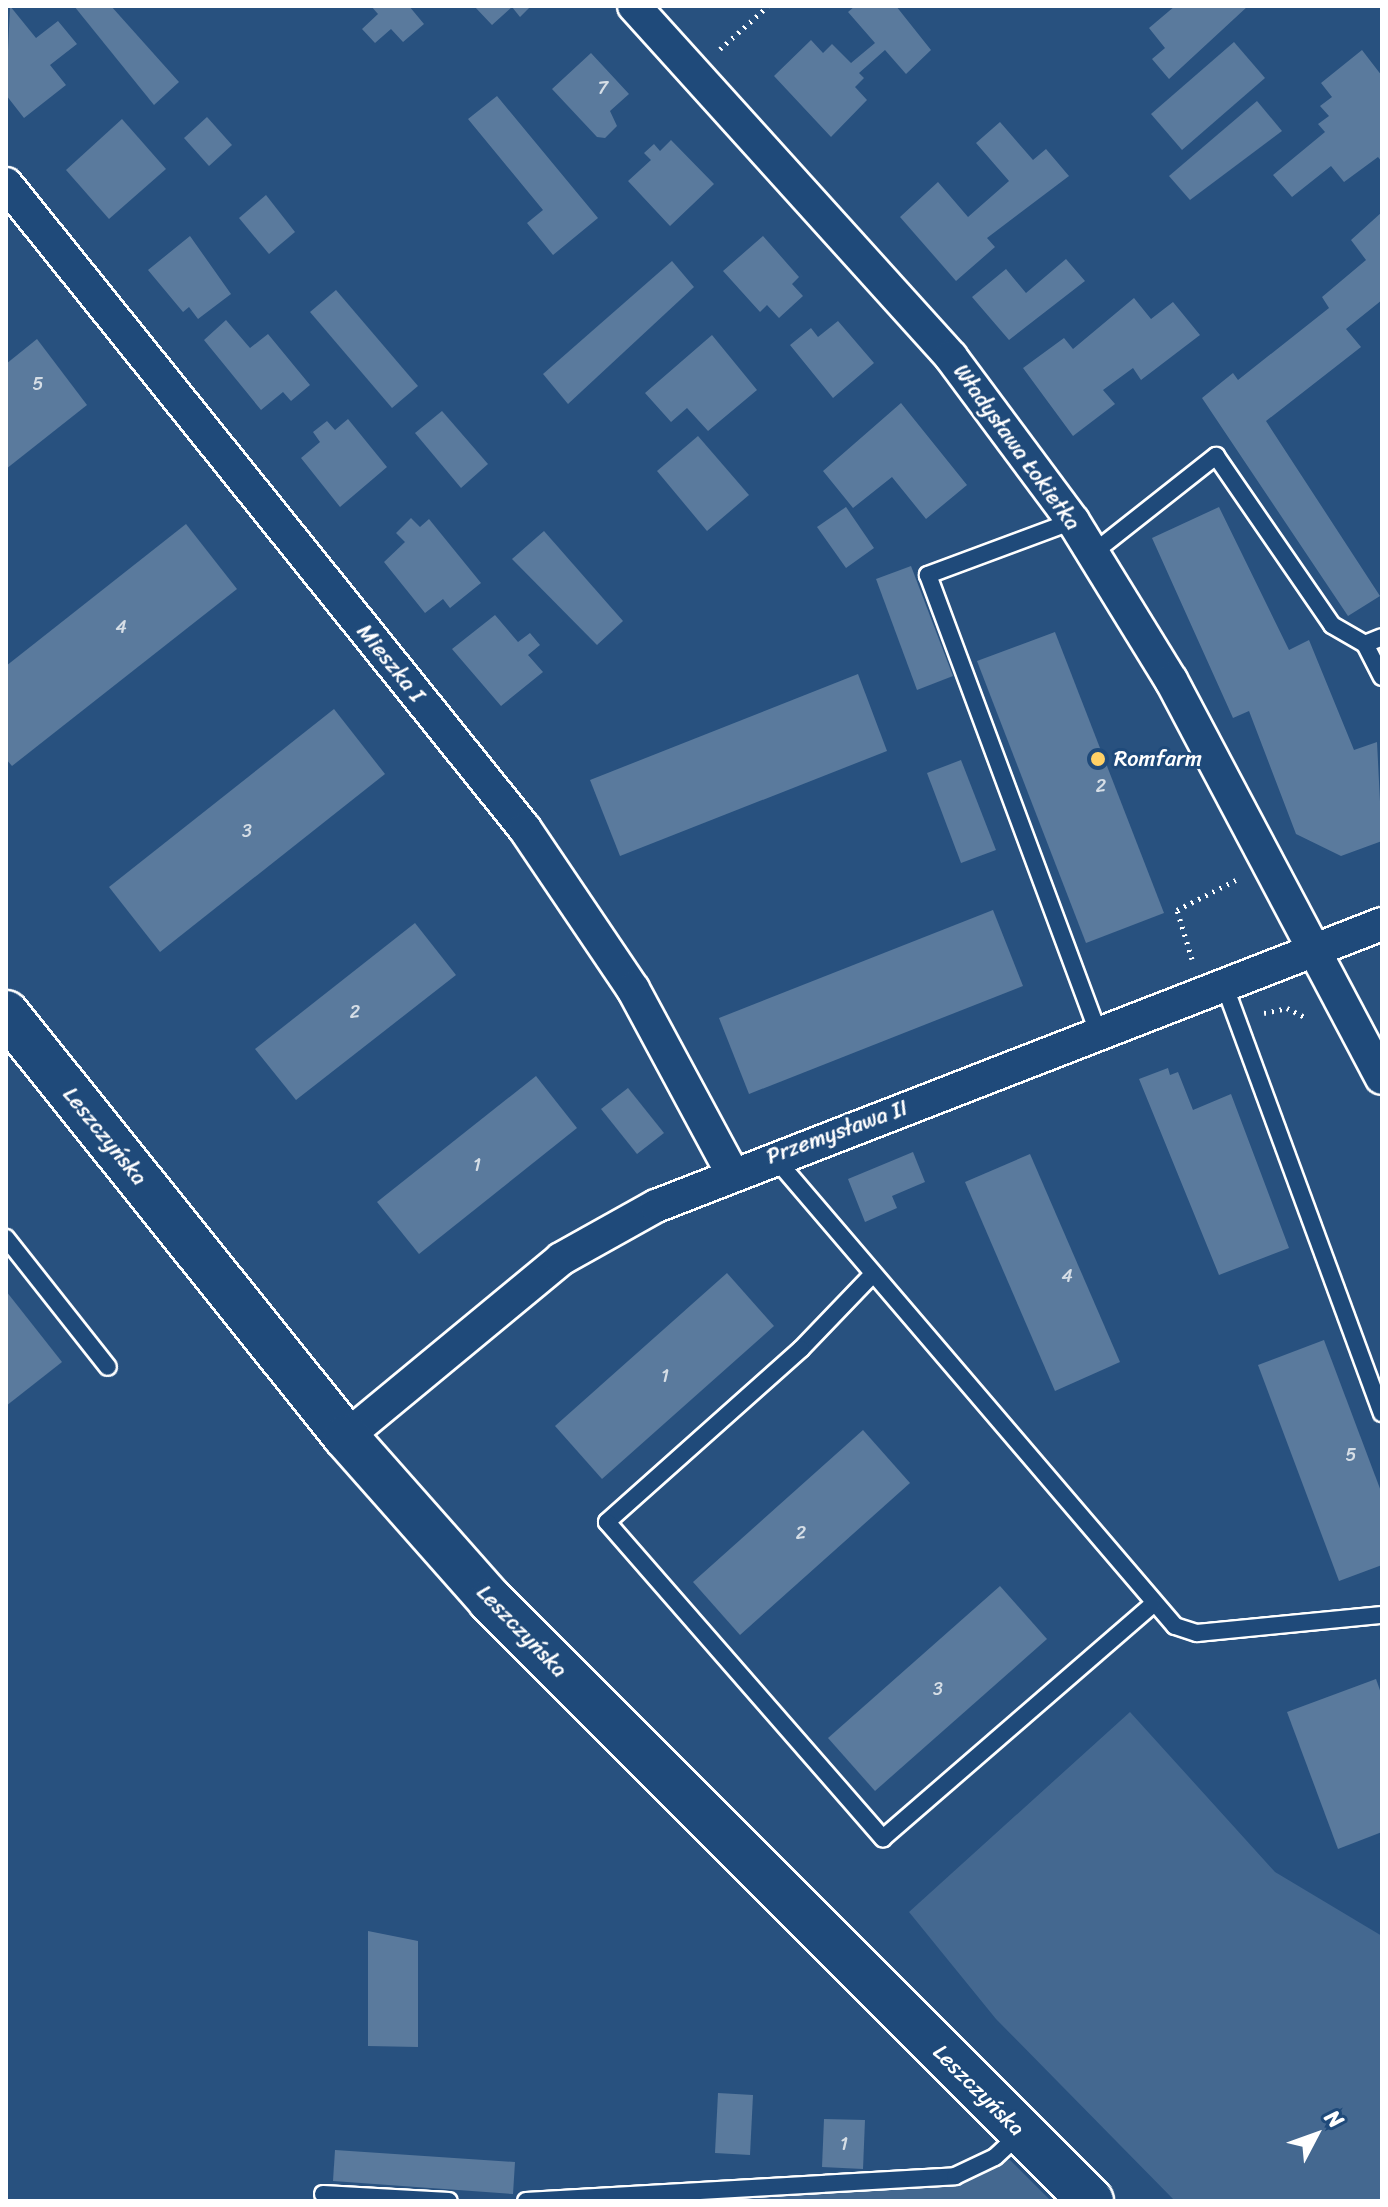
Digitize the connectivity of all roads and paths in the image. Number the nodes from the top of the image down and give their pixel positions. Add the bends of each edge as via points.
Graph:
1 (634, 6) edge
2 (768, 6) edge
3 (695, 72) junction
4 (6, 184) edge
5 (1073, 521) junction
6 (1093, 553) junction
7 (1382, 637) edge
8 (1365, 644) junction
9 (1382, 677) edge
10 (1382, 924) edge
11 (1310, 953) junction
12 (1225, 987) junction
13 (6, 1013) edge
14 (1099, 1035) junction
15 (1382, 1078) edge
16 (773, 1156) junction
17 (731, 1171) junction
18 (6, 1238) edge
19 (873, 1274) junction
20 (108, 1367) dead end
21 (1382, 1413) edge
22 (346, 1437) junction
23 (1152, 1605) junction
24 (1382, 1615) edge
25 (1022, 2132) junction
26 (323, 2194) dead end
27 (662, 2197) edge
28 (449, 2201) edge
29 (526, 2201) edge
30 (1091, 2201) edge

1 - 3 street, Władysława Łokietka
2 - 3 path
3 - 5 street, Władysława Łokietka via 951,357
4 - 17 street, Mieszka I via 525,829 633,989
5 - 6 street, Władysława Łokietka
5 - 14 lane via 928,575
6 - 8 lane via 1216,456 1332,625
6 - 11 street, Władysława Łokietka via 1171,680
7 - 8 lane
8 - 9 lane
10 - 11 street, Przemysława II
11 - 12 street, Przemysława II
11 - 15 street, Władysława Łokietka
12 - 14 street, Przemysława II
12 - 21 lane
13 - 22 street, Leszczyńska
14 - 16 street, Przemysława II
16 - 17 street, Przemysława II
16 - 19 lane
17 - 22 street, Przemysława II via 561,1259
18 - 20 lane
19 - 23 lane
19 - 23 lane via 801,1349 607,1522 883,1838
22 - 25 street, Leszczyńska via 490,1600
23 - 24 lane via 1175,1626 1197,1633
25 - 27 lane via 995,2157 955,2176
25 - 30 street, Leszczyńska
26 - 28 lane
27 - 29 lane

